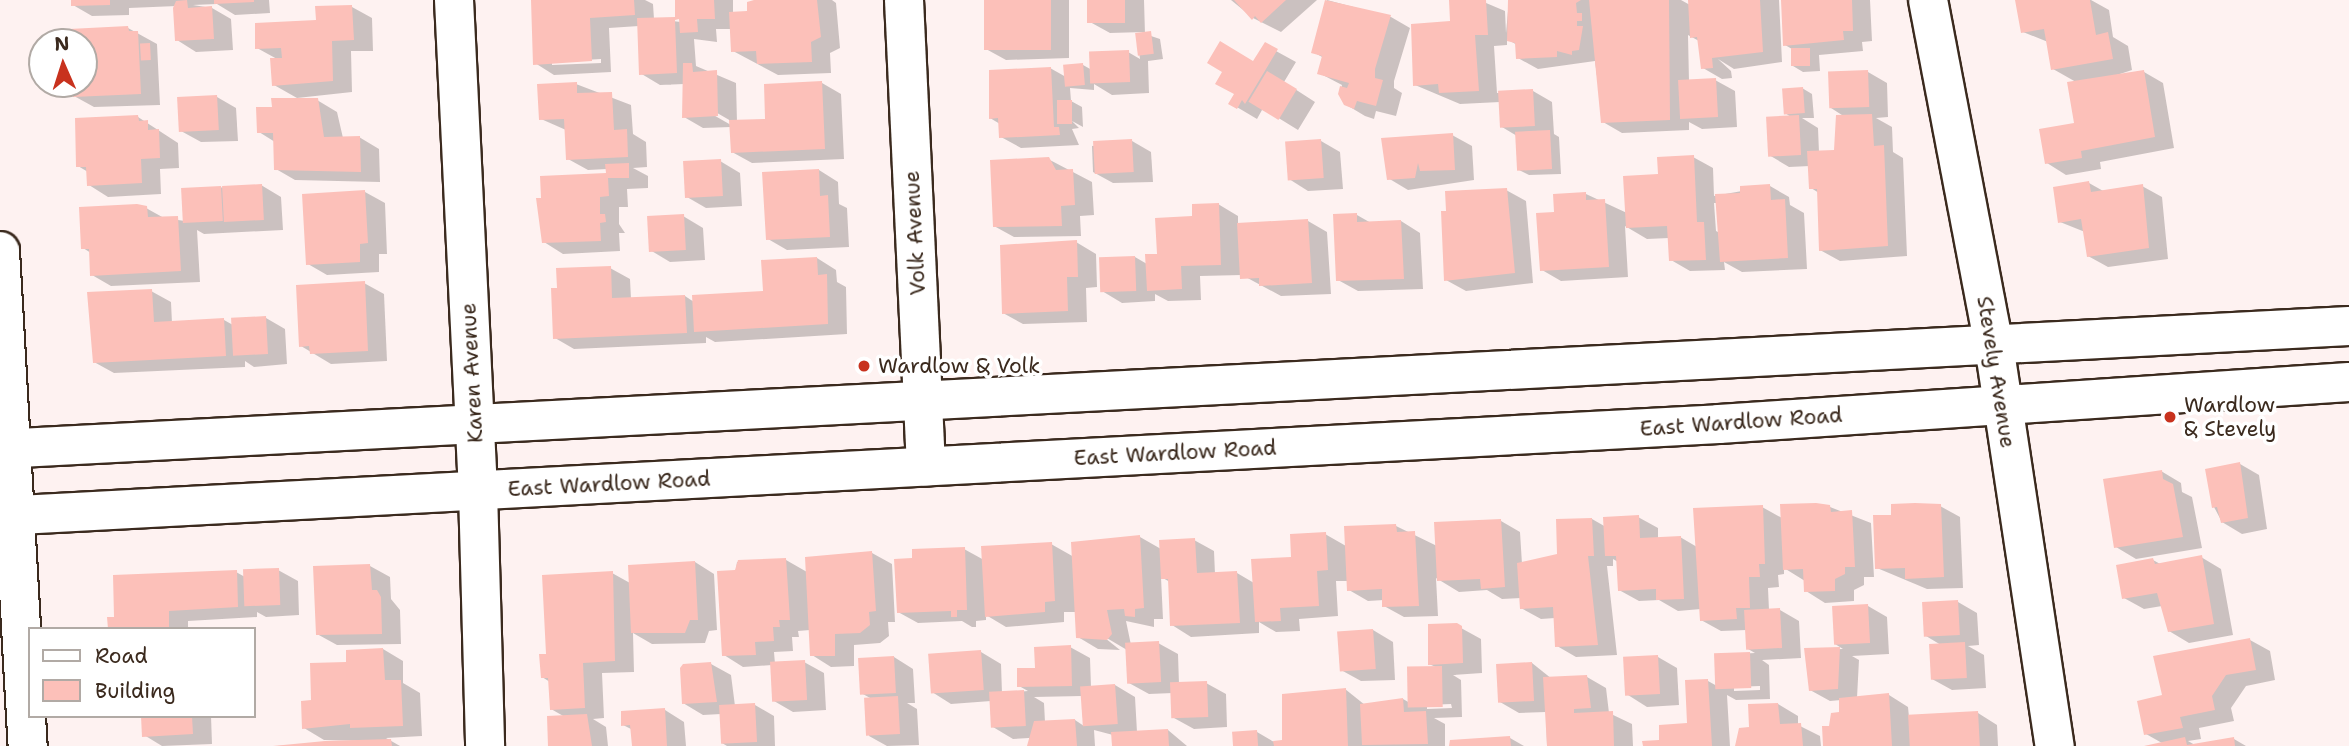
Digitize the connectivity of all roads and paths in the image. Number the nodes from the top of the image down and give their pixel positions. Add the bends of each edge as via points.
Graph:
1 (453, 0) edge
2 (904, 0) edge
3 (1928, 0) edge
4 (0, 251) edge
5 (2349, 327) edge
6 (1994, 345) junction
7 (2349, 382) edge
8 (923, 401) junction
9 (2001, 405) junction
10 (474, 424) junction
11 (5, 449) edge
12 (926, 466) junction
13 (478, 491) junction
14 (8, 516) edge
15 (28, 746) edge
16 (485, 746) edge
17 (2055, 746) edge

1 - 10 main road, Karen Avenue
2 - 8 main road, Volk Avenue
3 - 6 main road, Stevely Avenue
4 - 11 main road
5 - 6 main road
6 - 8 main road
6 - 9 main road, Stevely Avenue
7 - 9 main road, East Wardlow Road
8 - 10 main road
8 - 12 main road, Volk Avenue
9 - 12 main road, East Wardlow Road
9 - 17 main road, Stevely Avenue
10 - 11 main road
10 - 13 main road, Karen Avenue
11 - 14 main road
12 - 13 main road, East Wardlow Road
13 - 14 main road, East Wardlow Road
13 - 16 main road, Karen Avenue
14 - 15 main road

